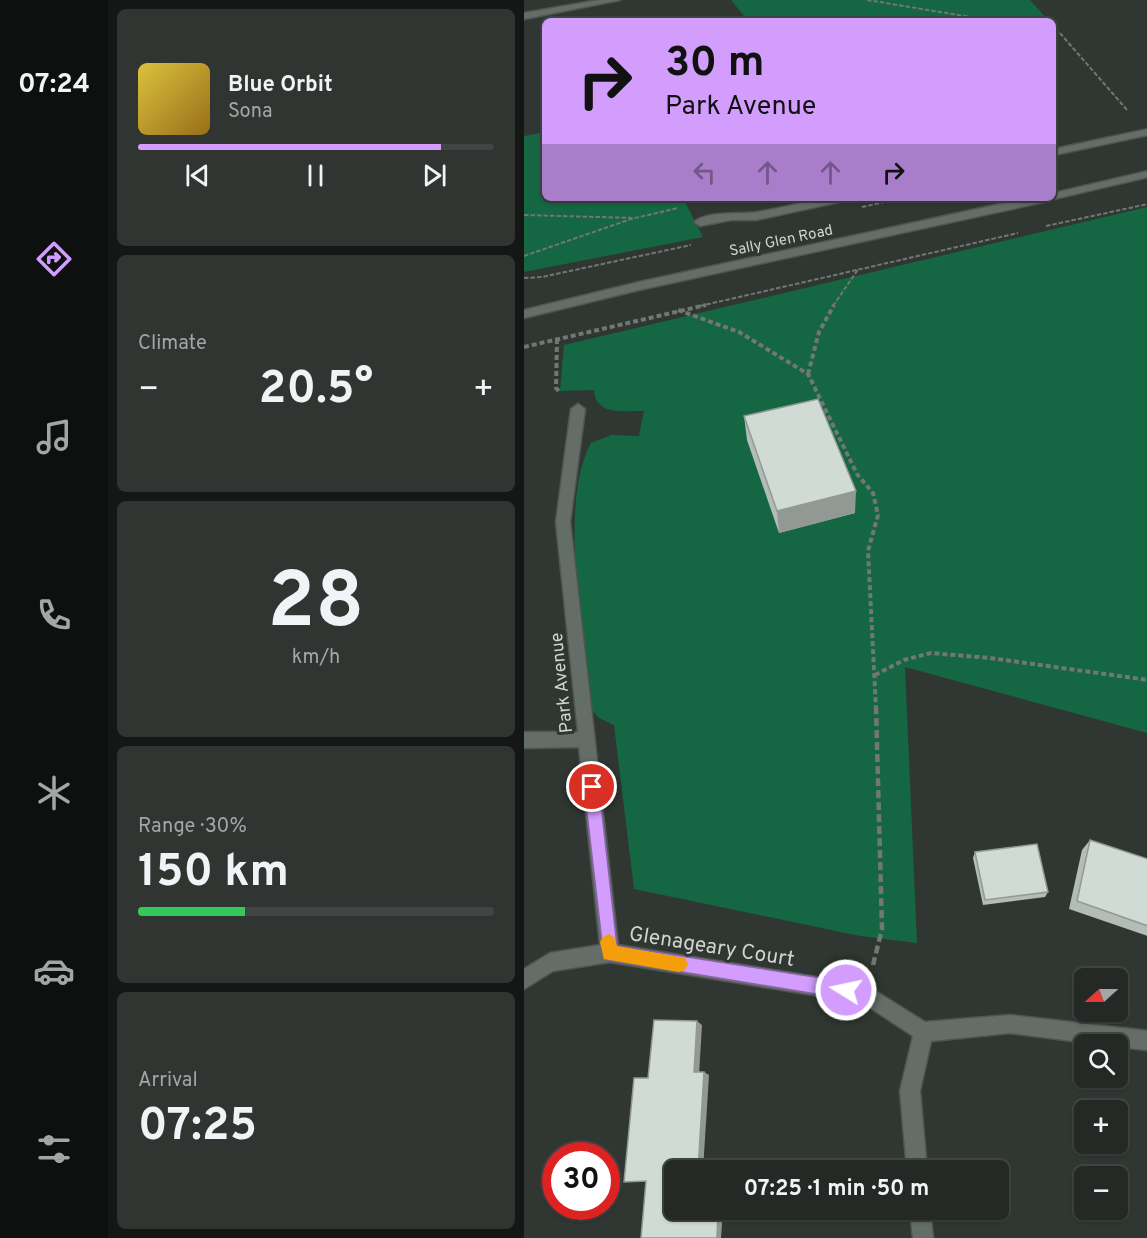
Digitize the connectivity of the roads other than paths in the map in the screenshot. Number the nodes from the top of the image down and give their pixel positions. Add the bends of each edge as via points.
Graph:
1 (615, 0) edge
2 (524, 16) edge
3 (1147, 132) edge
4 (1056, 152) edge
5 (1148, 174) edge
6 (1056, 196) edge
7 (825, 201) edge
8 (1030, 201) edge
9 (700, 222) dead end
10 (524, 314) edge
11 (578, 409) road end
12 (586, 739) junction
13 (524, 740) edge
14 (610, 953) junction
15 (524, 980) edge
16 (923, 1032) junction
17 (1148, 1041) edge
18 (916, 1160) edge
19 (921, 1220) edge
20 (923, 1238) edge

1 - 2 street
3 - 4 street
5 - 6 street
7 - 9 street via 756,216
8 - 10 street, Sally Glen Road
11 - 12 street, Park Avenue via 563,522
12 - 13 street
12 - 14 street, Park Avenue
14 - 15 street, Glenageary Court via 550,962
14 - 16 street, Glenageary Court via 866,994
16 - 17 street via 1010,1024
16 - 18 street via 910,1090
19 - 20 street

